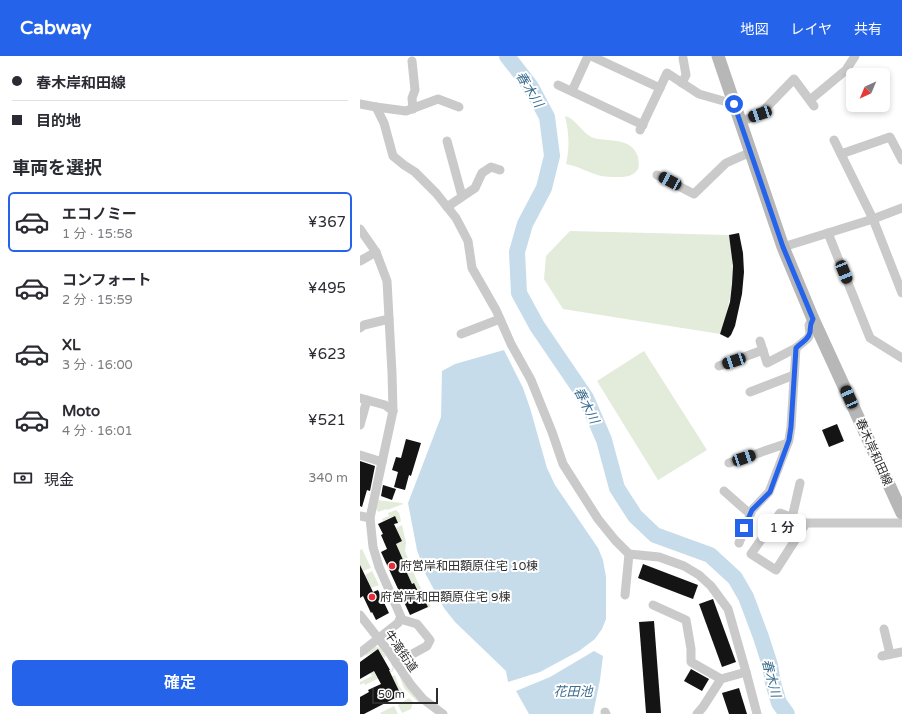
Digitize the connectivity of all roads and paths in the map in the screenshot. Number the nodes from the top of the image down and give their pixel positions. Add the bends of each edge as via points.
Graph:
1 (590, 56) edge
2 (718, 56) edge
3 (855, 56) edge
4 (683, 58) dead end
5 (412, 61) dead end
6 (682, 82) junction
7 (558, 85) dead end
8 (660, 88) junction
9 (572, 91) junction
10 (360, 104) edge
11 (734, 104) junction
12 (376, 107) junction
13 (459, 107) dead end
14 (413, 109) junction
15 (740, 122) junction
16 (834, 140) dead end
17 (447, 141) dead end
18 (750, 152) junction
19 (841, 154) junction
20 (902, 160) edge
21 (500, 170) dead end
22 (657, 175) dead end
23 (462, 196) junction
24 (446, 206) junction
25 (902, 208) edge
26 (873, 219) junction
27 (360, 229) edge
28 (828, 233) junction
29 (783, 247) junction
30 (376, 252) junction
31 (360, 261) edge
32 (902, 293) edge
33 (389, 319) junction
34 (500, 319) junction
35 (813, 319) junction
36 (360, 328) edge
37 (461, 334) dead end
38 (760, 341) dead end
39 (796, 348) junction
40 (763, 350) junction
41 (902, 358) edge
42 (719, 366) dead end
43 (794, 375) junction
44 (750, 392) dead end
45 (363, 399) edge
46 (393, 411) junction
47 (360, 425) edge
48 (788, 443) junction
49 (360, 455) edge
50 (382, 462) junction
51 (729, 463) dead end
52 (800, 483) dead end
53 (724, 491) dead end
54 (902, 513) edge
55 (750, 514) junction
56 (360, 516) edge
57 (370, 518) junction
58 (792, 518) junction
59 (806, 523) junction
60 (902, 523) edge
61 (738, 542) dead end
62 (629, 554) junction
63 (625, 595) dead end
64 (653, 605) dead end
65 (360, 615) edge
66 (400, 619) junction
67 (884, 629) dead end
68 (379, 638) junction
69 (360, 652) edge
70 (902, 652) edge
71 (396, 663) junction
72 (746, 672) junction
73 (721, 678) junction
74 (443, 714) edge
75 (697, 714) edge
76 (756, 714) edge

1 - 8 street
1 - 9 street
2 - 11 main road, 春木岸和田線
3 - 15 street via 846,70 812,103 794,79 760,114
4 - 6 street via 686,75
5 - 14 street via 415,90 412,98
6 - 8 street via 667,73
6 - 11 street via 699,94
7 - 9 street
8 - 9 street via 642,128
10 - 12 street
11 - 15 main road, 春木岸和田線
12 - 14 street via 406,112
12 - 24 street via 384,123 393,156 415,172
13 - 14 street via 438,99
15 - 18 main road, 春木岸和田線
16 - 19 street
17 - 23 street
18 - 22 street via 726,162 694,194
18 - 29 main road, 春木岸和田線
19 - 20 street via 890,137
19 - 26 street
21 - 23 street via 491,167 482,173 475,188
23 - 24 street
24 - 34 street via 456,218 468,241 472,268
25 - 26 street
26 - 28 street
26 - 32 street
27 - 30 street
28 - 29 street
28 - 41 street via 870,338
29 - 35 main road, 春木岸和田線
30 - 31 street
30 - 33 street via 387,281
33 - 36 street
33 - 46 street
34 - 37 street
34 - 62 street via 531,380 562,464 598,519
35 - 39 street via 809,326 808,338
35 - 54 main road, 春木岸和田線
38 - 40 street
39 - 40 street via 767,363
39 - 43 street
40 - 42 street
43 - 44 street
43 - 48 street
45 - 46 street via 385,405
45 - 47 street
46 - 50 street
48 - 51 street
48 - 55 street via 770,492
49 - 50 street
50 - 57 street
52 - 58 street
53 - 55 street
55 - 61 street
56 - 57 street
57 - 66 street via 373,547
58 - 59 street
58 - 59 street via 780,513 751,554 776,570
59 - 60 street
62 - 63 street
62 - 72 street via 659,557 684,566 711,586 728,609
64 - 73 street via 686,620 691,662
65 - 68 street, 牛滝街道
66 - 68 street
66 - 71 street via 417,624 430,640 427,646
67 - 70 street via 886,655
68 - 69 street
68 - 71 street, 牛滝街道
71 - 74 street, 牛滝街道 via 410,685
72 - 73 street
72 - 76 street
73 - 75 street

